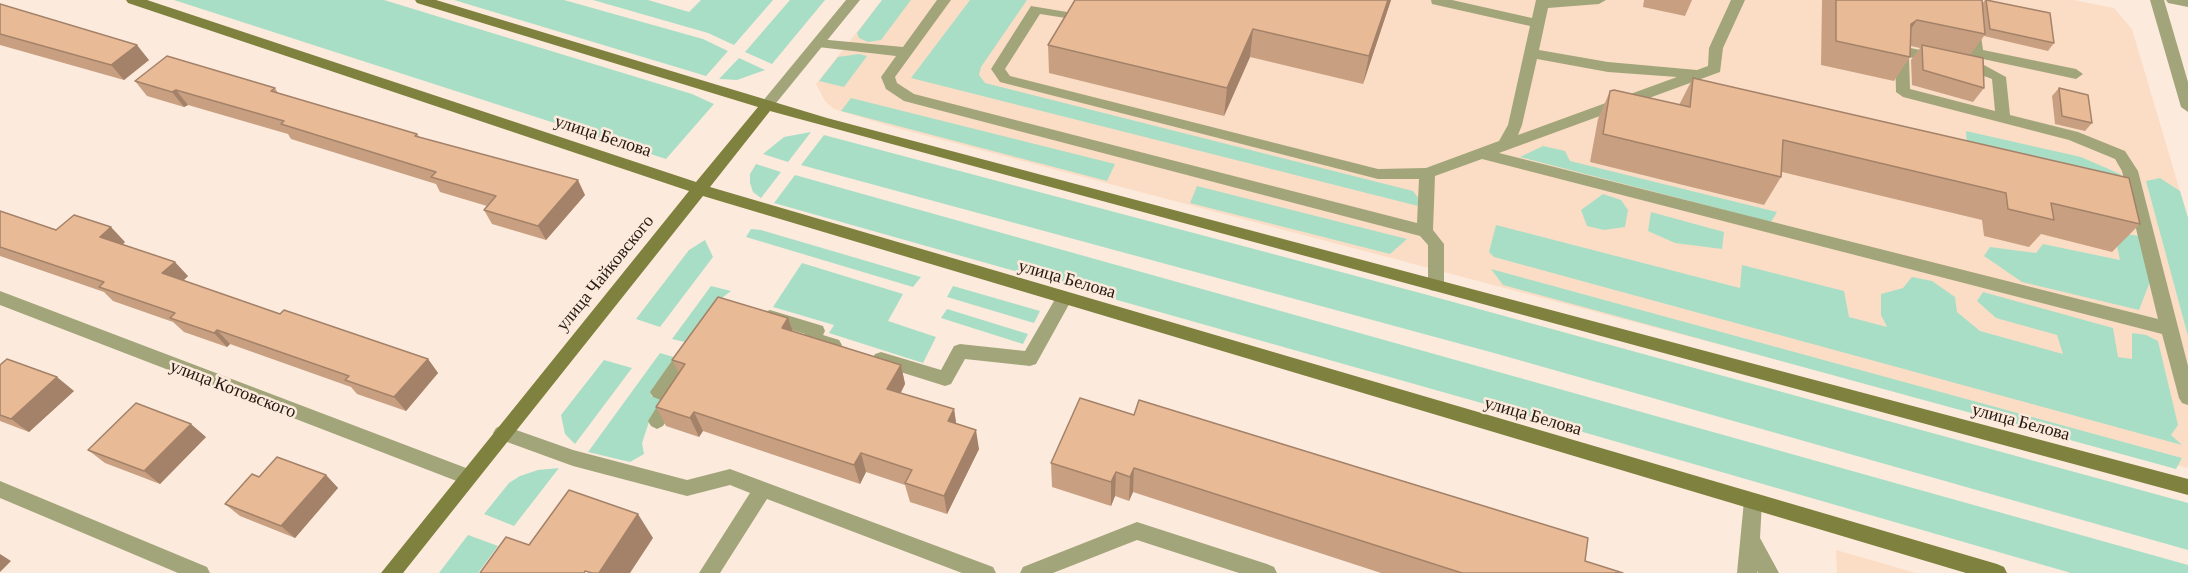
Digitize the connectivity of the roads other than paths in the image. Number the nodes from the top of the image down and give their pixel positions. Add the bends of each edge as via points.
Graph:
1 (133, 0) edge
2 (422, 0) edge
3 (853, 0) edge
4 (944, 0) edge
5 (1599, 0) edge
6 (1738, 0) edge
7 (2157, 0) edge
8 (2173, 0) edge
9 (1437, 1) edge
10 (1542, 2) edge
11 (2188, 3) edge
12 (1973, 12) edge
13 (1067, 16) edge
14 (1537, 23) junction
15 (818, 43) junction
16 (906, 52) junction
17 (1531, 53) junction
18 (1977, 60) junction
19 (1699, 74) junction
20 (2076, 74) dead end
21 (767, 105) junction
22 (2188, 107) edge
23 (2002, 118) junction
24 (1506, 143) junction
25 (1480, 153) junction
26 (1427, 173) junction
27 (698, 189) junction
28 (1425, 231) junction
29 (1436, 285) junction
30 (0, 298) edge
31 (1064, 299) junction
32 (754, 312) edge
33 (2169, 329) junction
34 (699, 335) edge
35 (845, 348) edge
36 (867, 355) edge
37 (2188, 398) edge
38 (657, 421) edge
39 (502, 433) junction
40 (467, 477) junction
41 (2188, 487) edge
42 (0, 489) edge
43 (763, 489) junction
44 (1753, 501) junction
45 (1750, 540) junction
46 (200, 573) edge
47 (391, 573) edge
48 (709, 573) edge
49 (986, 573) edge
50 (1030, 573) edge
51 (1267, 573) edge
52 (1747, 573) edge
53 (1769, 573) edge
54 (1996, 573) edge

1 - 27 main road, улица Белова
2 - 21 main road, улица Белова
3 - 15 street, улица Чайковского
4 - 16 street
5 - 10 street
6 - 19 street via 1716,48 1714,69
7 - 22 street
8 - 11 street
9 - 14 street
10 - 14 street
12 - 18 street
13 - 26 street via 1036,9 998,69 1005,79 1378,174
14 - 17 street
15 - 16 street
15 - 21 street, улица Чайковского
16 - 28 street via 888,77 891,86 909,98
17 - 19 street via 1608,67
17 - 24 street via 1515,125
18 - 20 street
18 - 23 street via 1999,77
18 - 23 street via 1902,51 1903,92
19 - 24 street
21 - 27 main road, улица Чайковского
21 - 29 main road, улица Белова
23 - 33 street via 2073,136 2120,155 2130,171
24 - 25 street
25 - 26 street
25 - 33 street
26 - 28 street
27 - 31 main road, улица Белова
27 - 39 main road, улица Чайковского
28 - 29 street via 1436,244
29 - 41 main road, улица Белова
30 - 40 street, улица Котовского
31 - 36 street via 1030,359 960,351 945,379
31 - 44 main road, улица Белова
32 - 35 street via 817,332 812,338
33 - 37 street
34 - 38 street via 659,392 673,397
39 - 40 main road, улица Чайковского
39 - 43 street via 573,458 687,488 730,477
40 - 47 main road, улица Чайковского
42 - 46 street
43 - 48 street
43 - 49 street
44 - 45 street
44 - 54 main road, улица Белова
45 - 52 street
45 - 53 street
50 - 51 street via 1137,531

